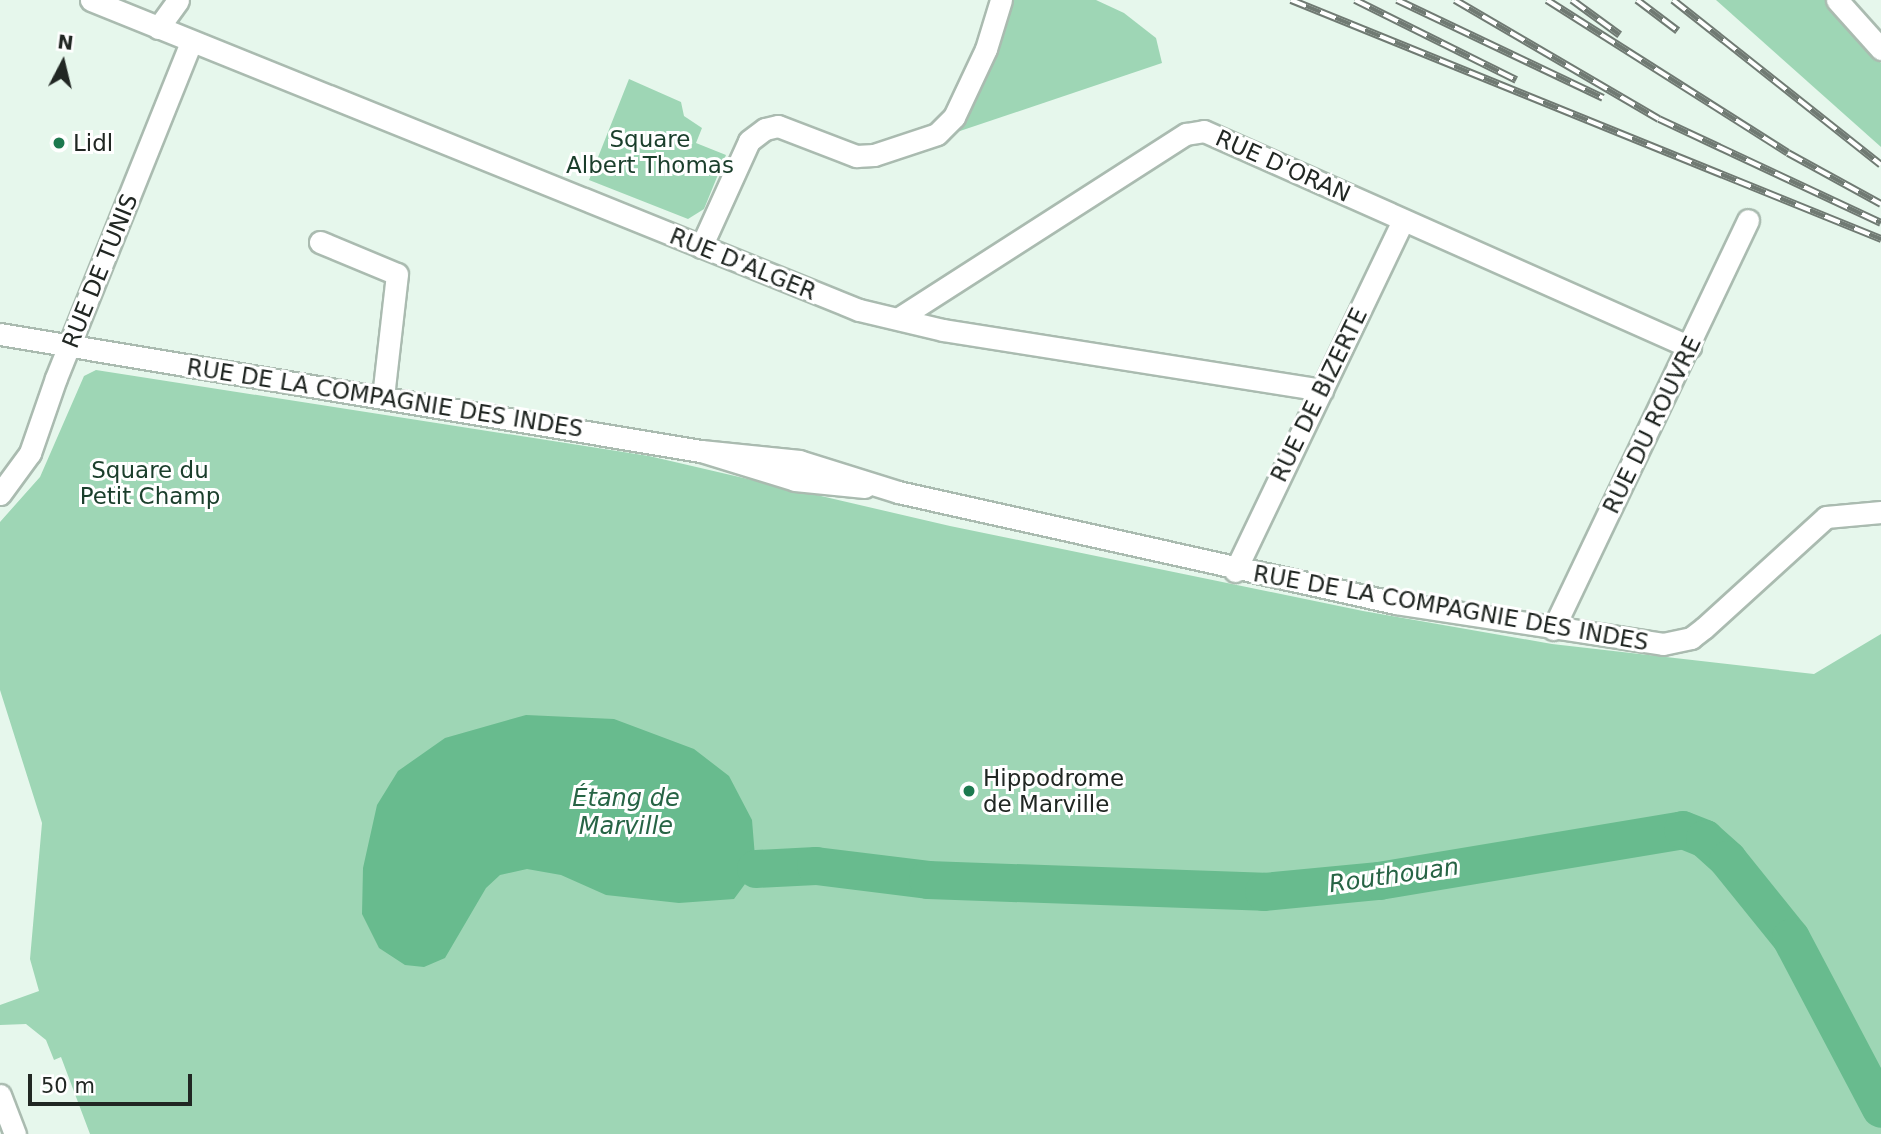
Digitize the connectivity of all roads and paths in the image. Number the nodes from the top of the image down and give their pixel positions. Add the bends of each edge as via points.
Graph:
1 (91, 0) edge
2 (178, 0) edge
3 (1001, 0) edge
4 (1837, 0) edge
5 (159, 28) junction
6 (191, 42) junction
7 (1881, 49) edge
8 (1403, 220) junction
9 (1748, 220) dead end
10 (320, 242) dead end
11 (701, 247) junction
12 (899, 318) junction
13 (0, 334) edge
14 (69, 346) junction
15 (1690, 347) junction
16 (1322, 390) junction
17 (383, 396) junction
18 (0, 494) edge
19 (1881, 512) edge
20 (1235, 570) junction
21 (1553, 629) junction
22 (0, 1095) edge
23 (15, 1134) edge

1 - 5 street, RUE D'ALGER
2 - 5 street
3 - 11 street via 986,49 954,117 937,134 874,155 856,156 778,126 749,141
4 - 7 street
5 - 6 street, RUE D'ALGER
6 - 11 street, RUE D'ALGER
6 - 14 street, RUE DE TUNIS
8 - 12 street, RUE D'ORAN via 1222,136 1204,131 1186,134
8 - 15 street, RUE D'ORAN
8 - 16 street, RUE DE BIZERTE
9 - 15 street, RUE DU ROUVRE
10 - 17 street via 397,274
11 - 12 street, RUE D'ALGER via 824,297
12 - 16 street, RUE D'ALGER via 943,330
13 - 14 street, RUE DE LA COMPAGNIE DES INDES
14 - 17 street, RUE DE LA COMPAGNIE DES INDES
14 - 18 street, RUE DE TUNIS via 30,453
15 - 21 street, RUE DU ROUVRE
16 - 20 street, RUE DE BIZERTE
17 - 20 street, RUE DE LA COMPAGNIE DES INDES via 701,451 795,480 898,492
19 - 21 street, RUE DE LA COMPAGNIE DES INDES via 1826,517 1691,638 1662,644
20 - 21 street, RUE DE LA COMPAGNIE DES INDES
22 - 23 street

